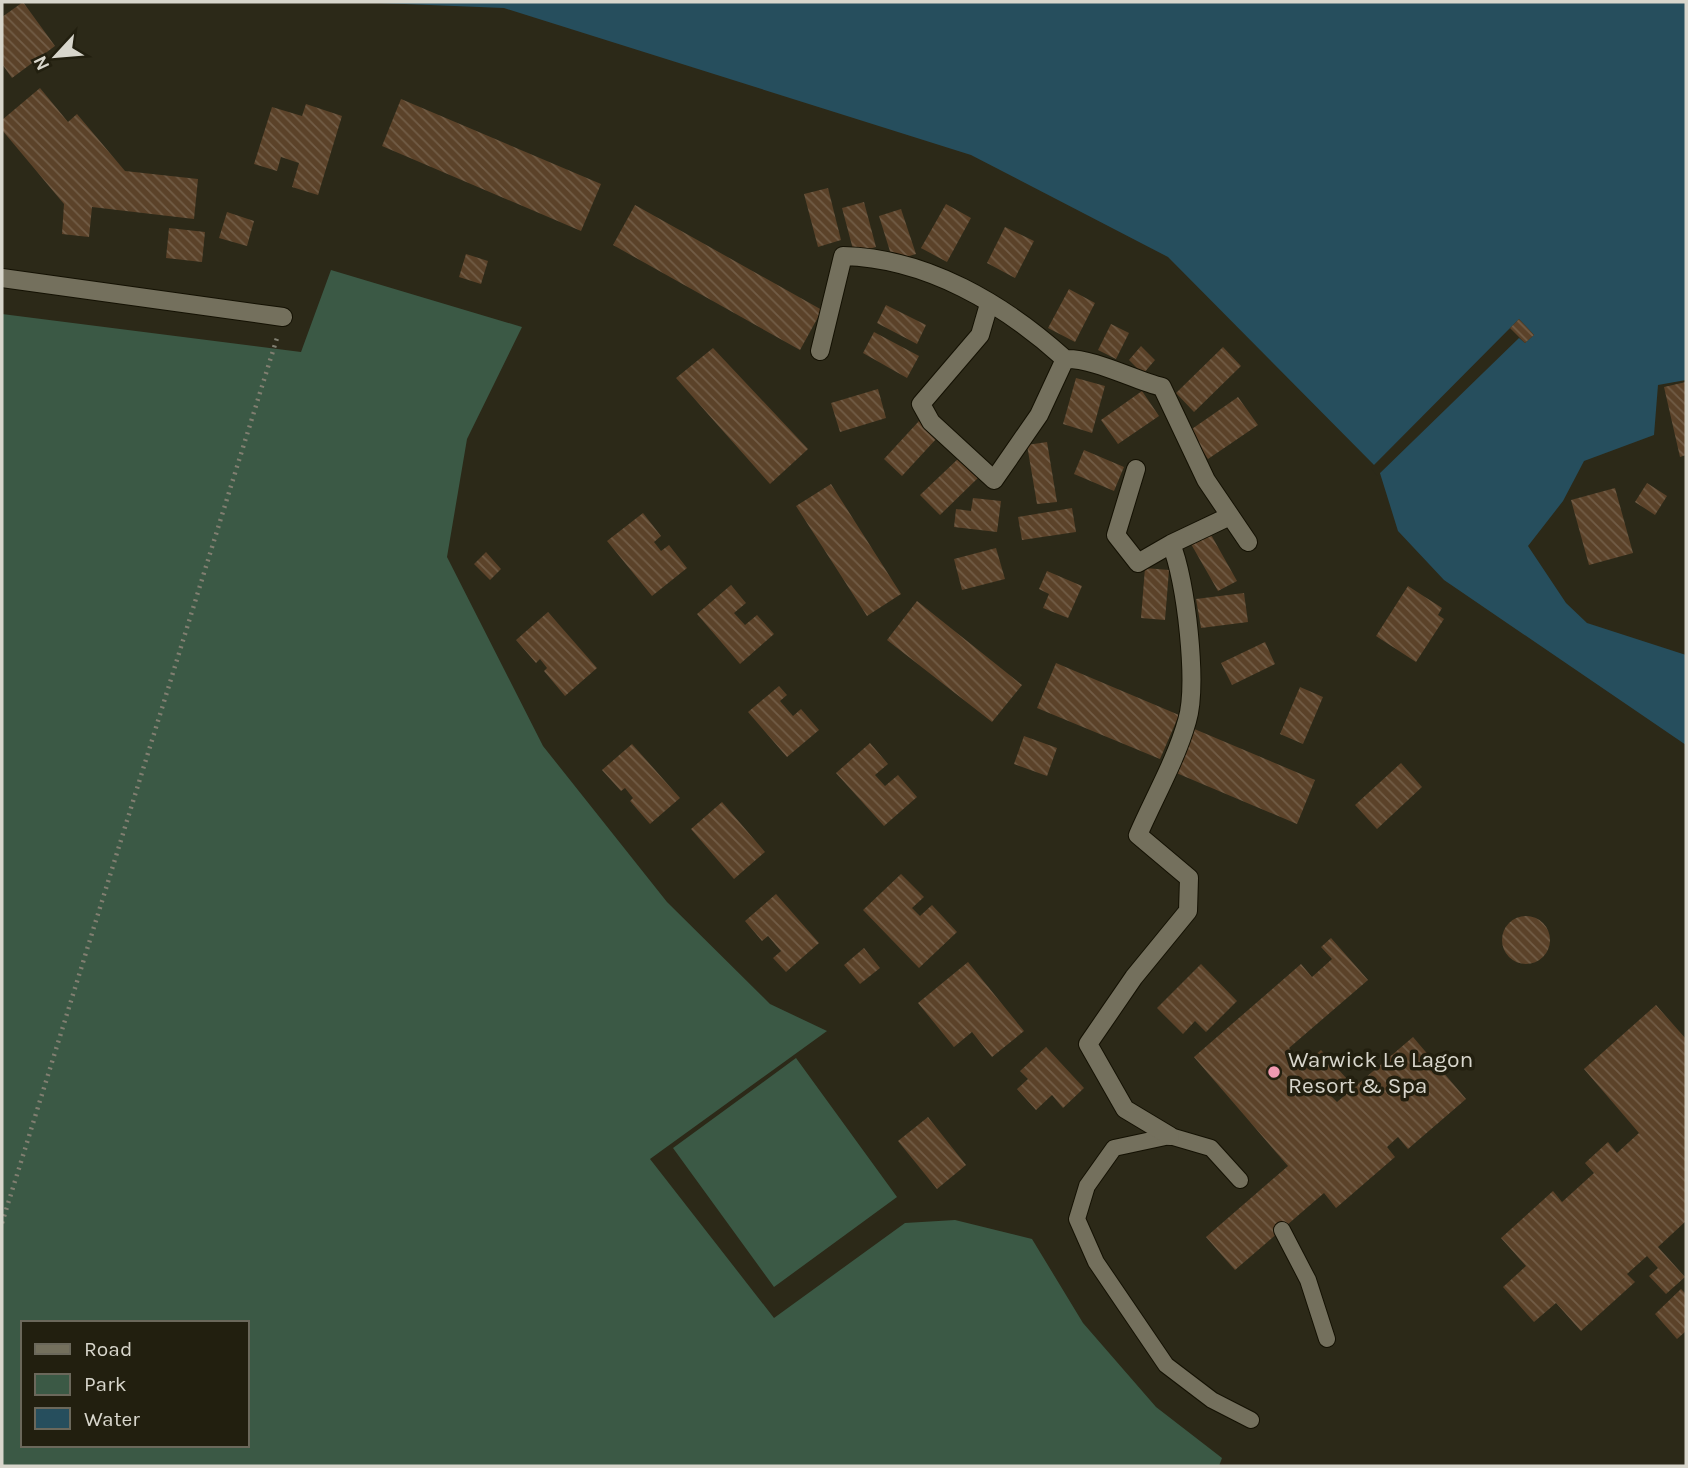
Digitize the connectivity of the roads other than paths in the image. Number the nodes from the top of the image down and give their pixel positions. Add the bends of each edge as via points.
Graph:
1 (2, 278) edge
2 (989, 304) junction
3 (283, 317) road end
4 (820, 351) dead end
5 (1065, 359) junction
6 (1136, 469) dead end
7 (1230, 516) junction
8 (1248, 542) dead end
9 (1171, 544) junction
10 (1170, 1136) junction
11 (1240, 1180) dead end
12 (1282, 1230) dead end
13 (1328, 1339) dead end
14 (1251, 1420) dead end

1 - 3 street
2 - 4 street via 919,268 843,256
2 - 5 street via 1038,335
2 - 5 street via 980,335 921,404 930,422 994,480 1039,415
5 - 7 street via 1083,359 1162,387 1206,480
6 - 9 street via 1116,535 1138,562
7 - 8 street
7 - 9 street
9 - 10 street via 1179,564 1191,675 1188,719 1138,835 1189,878 1188,911 1088,1044 1125,1110
10 - 11 lane via 1211,1147
10 - 14 lane via 1114,1147 1087,1186 1077,1219 1096,1262 1166,1365 1212,1400
12 - 13 lane via 1308,1280

